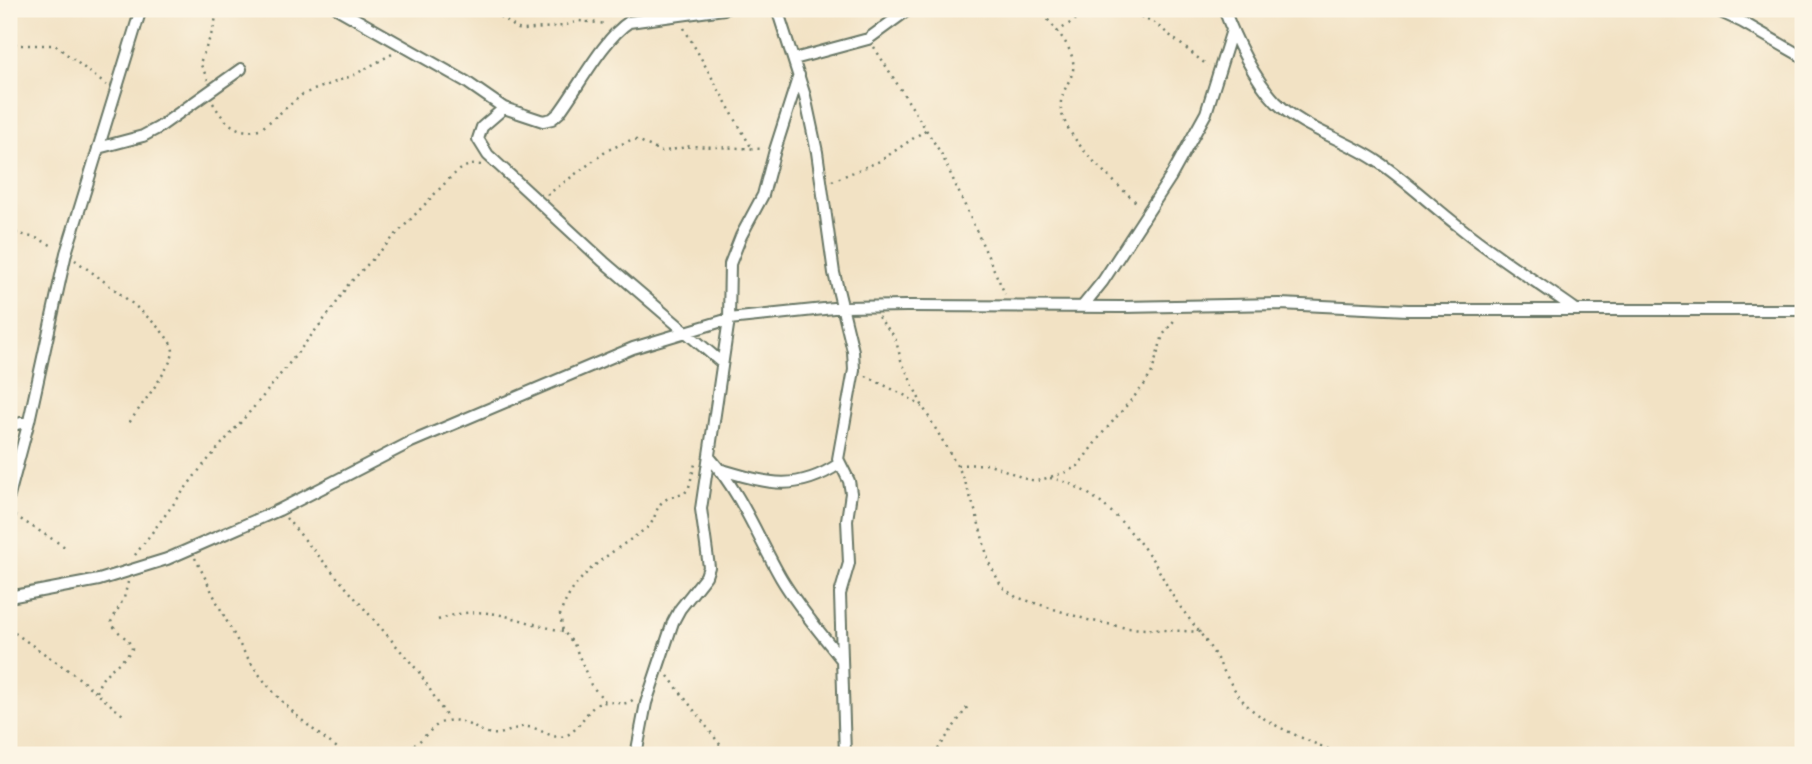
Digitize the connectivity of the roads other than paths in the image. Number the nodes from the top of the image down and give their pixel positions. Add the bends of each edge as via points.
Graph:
1 (141, 9) edge
2 (338, 9) edge
3 (724, 9) edge
4 (777, 9) edge
5 (909, 9) edge
6 (1224, 9) edge
7 (1714, 9) edge
8 (1232, 30) junction
9 (1803, 57) edge
10 (794, 59) junction
11 (241, 69) dead end
12 (799, 75) junction
13 (504, 108) junction
14 (99, 148) junction
15 (843, 307) junction
16 (1082, 307) junction
17 (1575, 309) junction
18 (1803, 310) edge
19 (729, 319) junction
20 (683, 331) junction
21 (722, 363) junction
22 (29, 421) junction
23 (9, 426) edge
24 (710, 458) junction
25 (839, 464) junction
26 (719, 469) junction
27 (9, 496) edge
28 (9, 597) edge
29 (842, 660) junction
30 (636, 755) edge
31 (845, 755) edge

1 - 14 street
2 - 13 street
3 - 13 street via 636,20 622,27 552,119 534,120
4 - 10 street
5 - 10 street via 868,39
6 - 8 street
7 - 9 street
8 - 16 street via 1206,113 1148,213
8 - 17 street via 1266,90 1288,113 1357,148 1399,176 1462,229
10 - 12 street
11 - 14 street via 158,128
12 - 15 street
12 - 19 street via 763,195 730,264
13 - 20 street via 482,127 478,139 488,155
14 - 22 street via 66,253
15 - 16 street
15 - 19 street
15 - 25 street via 854,370
16 - 17 street via 1280,304 1421,310
17 - 18 street
19 - 20 street
19 - 21 street
20 - 21 street
20 - 28 street via 411,442 191,549 125,573
21 - 24 street
22 - 23 street
22 - 27 street
24 - 26 street
24 - 30 street via 701,509 709,566 673,622 646,703
25 - 26 street via 806,481 787,483
25 - 29 street via 851,493 849,563 839,594
26 - 29 street via 781,578
29 - 31 street

